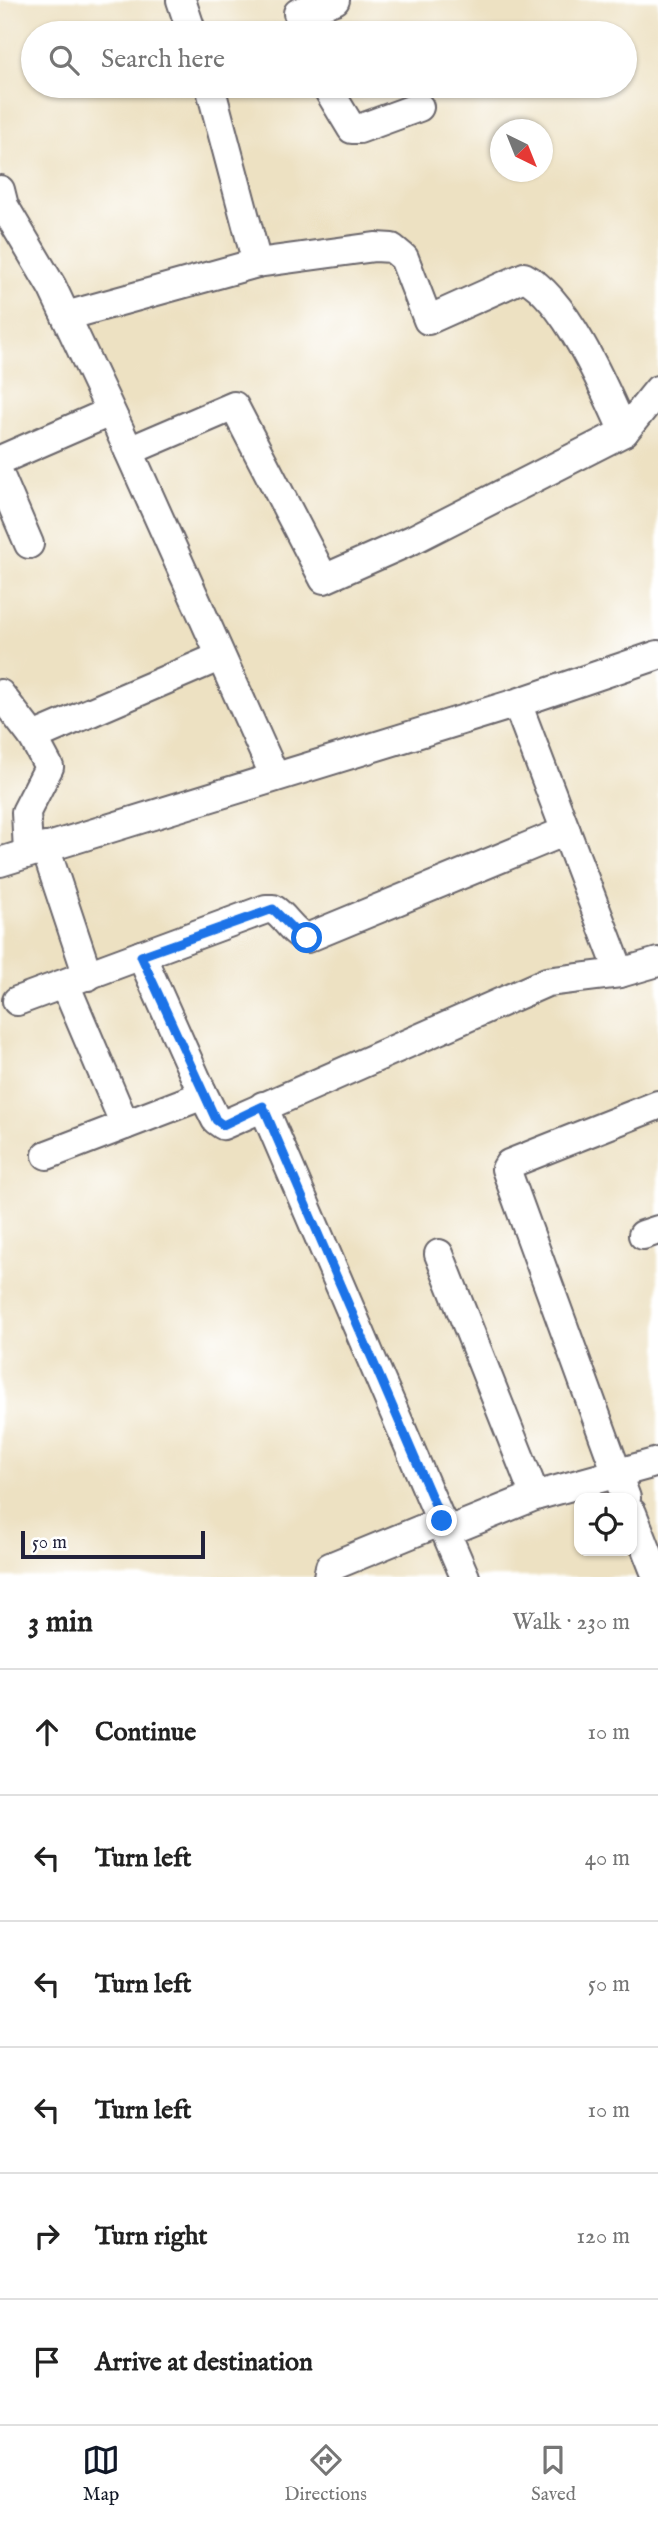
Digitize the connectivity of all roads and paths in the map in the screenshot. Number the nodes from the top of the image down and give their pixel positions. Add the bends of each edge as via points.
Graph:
1 (181, 0) edge
2 (335, 0) edge
3 (298, 15) edge
4 (188, 21) edge
5 (213, 98) edge
6 (333, 98) edge
7 (419, 107) dead end
8 (0, 190) edge
9 (257, 263) junction
10 (66, 316) junction
11 (658, 390) edge
12 (110, 412) junction
13 (624, 432) junction
14 (129, 451) junction
15 (0, 460) edge
16 (0, 476) edge
17 (29, 544) dead end
18 (658, 655) edge
19 (219, 657) junction
20 (0, 694) edge
21 (517, 703) junction
22 (33, 737) junction
23 (275, 777) junction
24 (566, 831) junction
25 (36, 850) junction
26 (0, 862) edge
27 (141, 956) junction
28 (658, 962) edge
29 (620, 973) junction
30 (76, 980) junction
31 (17, 1001) dead end
32 (202, 1092) junction
33 (658, 1105) edge
34 (263, 1106) junction
35 (125, 1125) junction
36 (47, 1155) dead end
37 (439, 1254) dead end
38 (658, 1462) edge
39 (621, 1485) edge
40 (535, 1496) junction
41 (637, 1526) edge
42 (444, 1527) junction
43 (328, 1577) edge
44 (465, 1577) edge
45 (657, 1577) edge

1 - 4 street
2 - 3 street
5 - 9 street
6 - 7 street via 352,129
8 - 10 street via 4,206
9 - 10 street
9 - 13 street via 392,248 404,258 428,320 524,277 539,284 556,302
10 - 12 street
11 - 13 street
12 - 14 street
12 - 15 street
13 - 14 street via 412,540 324,579 234,406
14 - 19 street
16 - 17 street
18 - 21 street
19 - 22 street
19 - 23 street
20 - 22 street
21 - 23 street
21 - 24 street
22 - 25 street via 49,767 26,811
23 - 25 street
24 - 27 street via 307,938 273,909
24 - 29 street
25 - 26 street
25 - 30 street
27 - 30 street
27 - 32 street
28 - 29 street
29 - 34 street via 547,982
30 - 31 street
30 - 35 street
32 - 34 street via 223,1125
32 - 35 street
33 - 39 street via 506,1169
34 - 42 street
35 - 36 street
37 - 40 street
38 - 39 street
39 - 40 street
40 - 42 street
41 - 45 street
42 - 43 street via 330,1567
42 - 44 street

